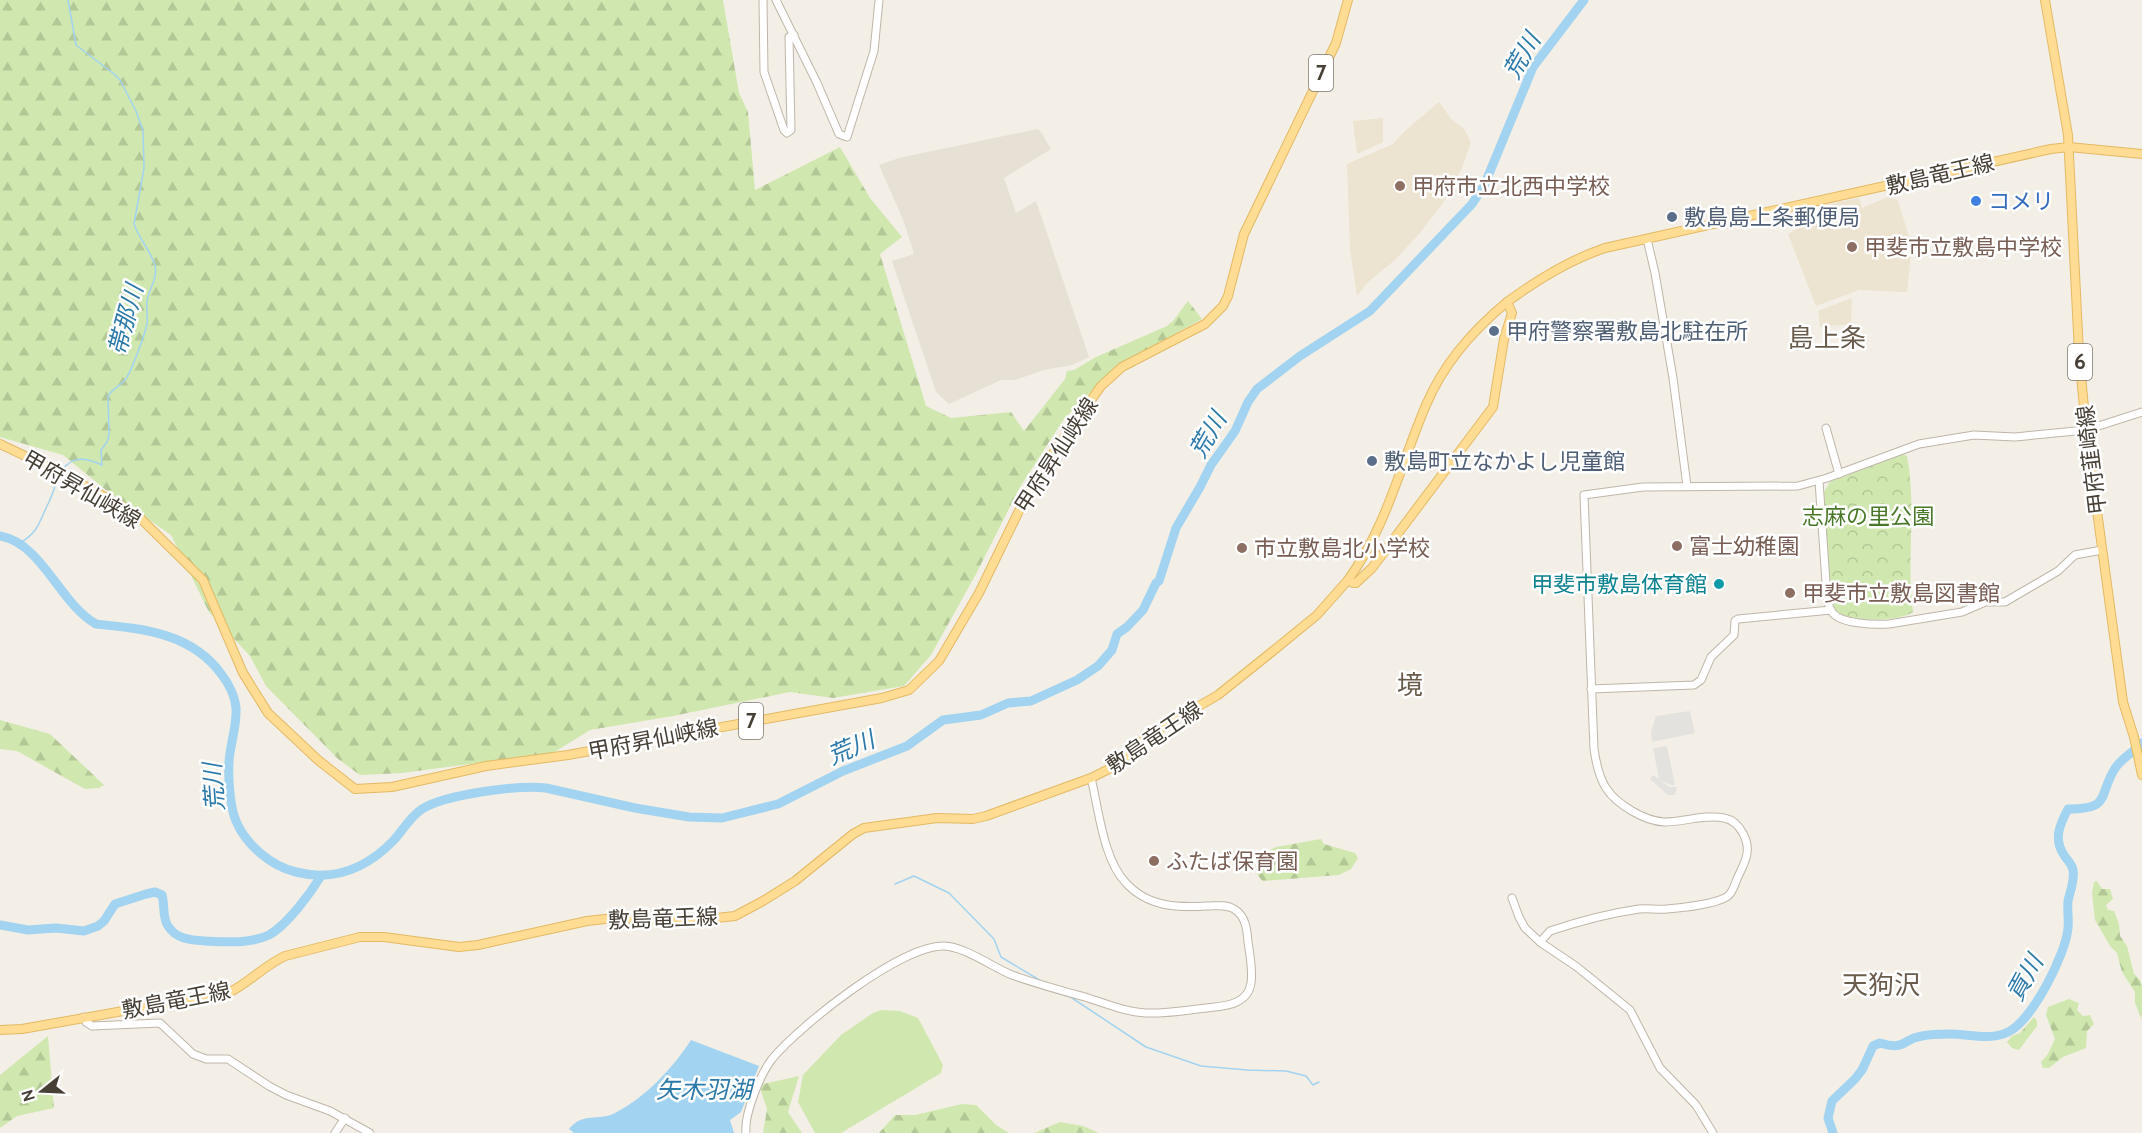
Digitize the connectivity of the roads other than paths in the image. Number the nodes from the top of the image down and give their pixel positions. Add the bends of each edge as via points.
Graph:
1 (763, 0) edge
2 (776, 0) edge
3 (879, 0) edge
4 (1348, 0) edge
5 (2045, 0) edge
6 (794, 34) junction
7 (2068, 147) junction
8 (2142, 154) edge
9 (1647, 239) junction
10 (1507, 302) junction
11 (2142, 412) edge
12 (1826, 428) dead end
13 (2086, 430) junction
14 (0, 444) edge
15 (1839, 474) junction
16 (1819, 481) junction
17 (1687, 486) junction
18 (2102, 550) junction
19 (1348, 580) junction
20 (1831, 610) junction
21 (1591, 688) junction
22 (2137, 735) edge
23 (2142, 775) edge
24 (1091, 778) junction
25 (1512, 898) dead end
26 (1540, 942) junction
27 (84, 1017) junction
28 (0, 1030) edge
29 (345, 1118) junction
30 (335, 1133) edge
31 (370, 1133) edge
32 (746, 1133) edge
33 (1713, 1133) edge

1 - 6 street via 764,72 787,133 791,130 789,37
2 - 6 street
3 - 6 street via 874,51 847,137 839,134
4 - 14 main road, 甲府昇仙峡線 / 7 via 1336,43 1244,234 1223,306 1205,324 1122,367 1101,386 1034,480 952,642 932,669 909,690 882,698 486,766 392,787 355,789 268,713 243,673 203,580 136,514
5 - 7 main road, 甲府韮崎線 / 6
7 - 8 main road, 敷島竜王線
7 - 9 main road, 敷島竜王線
7 - 13 main road, 甲府韮崎線 / 6 via 2074,293
9 - 10 main road, 敷島竜王線 via 1588,254 1543,277
9 - 17 street via 1673,378
10 - 19 main road, 敷島竜王線 via 1478,329 1441,376 1378,531
10 - 19 main road, 敷島竜王線 via 1512,314 1493,407 1384,554 1356,583
11 - 13 street
12 - 15 street
13 - 15 street via 2015,437 1959,436 1918,444
13 - 18 main road, 甲府韮崎線 / 6
15 - 16 street
16 - 17 street via 1786,488
16 - 20 street
17 - 21 street via 1584,495
18 - 20 street via 2075,555 2005,602 1985,602 1962,612 1878,625 1842,619
18 - 22 main road, 甲府韮崎線 / 6 via 2123,702
19 - 24 main road, 敷島竜王線 via 1317,615 1218,695 1149,735 1117,765
20 - 21 street via 1738,619 1734,635 1711,657 1701,680 1694,684
21 - 26 street via 1596,765 1614,797 1658,821 1732,821 1743,833 1747,857 1733,889 1722,899 1678,908 1637,909 1558,928
22 - 23 main road, 甲府韮崎線 / 6
24 - 27 main road, 敷島竜王線 via 973,819 937,818 864,828 795,881 735,916 688,921 587,921 459,947 360,937 275,961 230,992
24 - 32 street via 1111,859 1129,886 1145,899 1161,904 1181,908 1227,906 1243,917 1252,982 1245,996 1229,1005 1139,1012 1022,979 958,949 933,947 886,968 831,1004 775,1056 751,1106
25 - 26 street via 1522,923
26 - 33 street via 1630,1010 1660,1068 1696,1105
27 - 28 main road, 敷島竜王線
27 - 29 street via 92,1026 160,1023 193,1054 228,1059 269,1086
29 - 30 street
29 - 31 street

